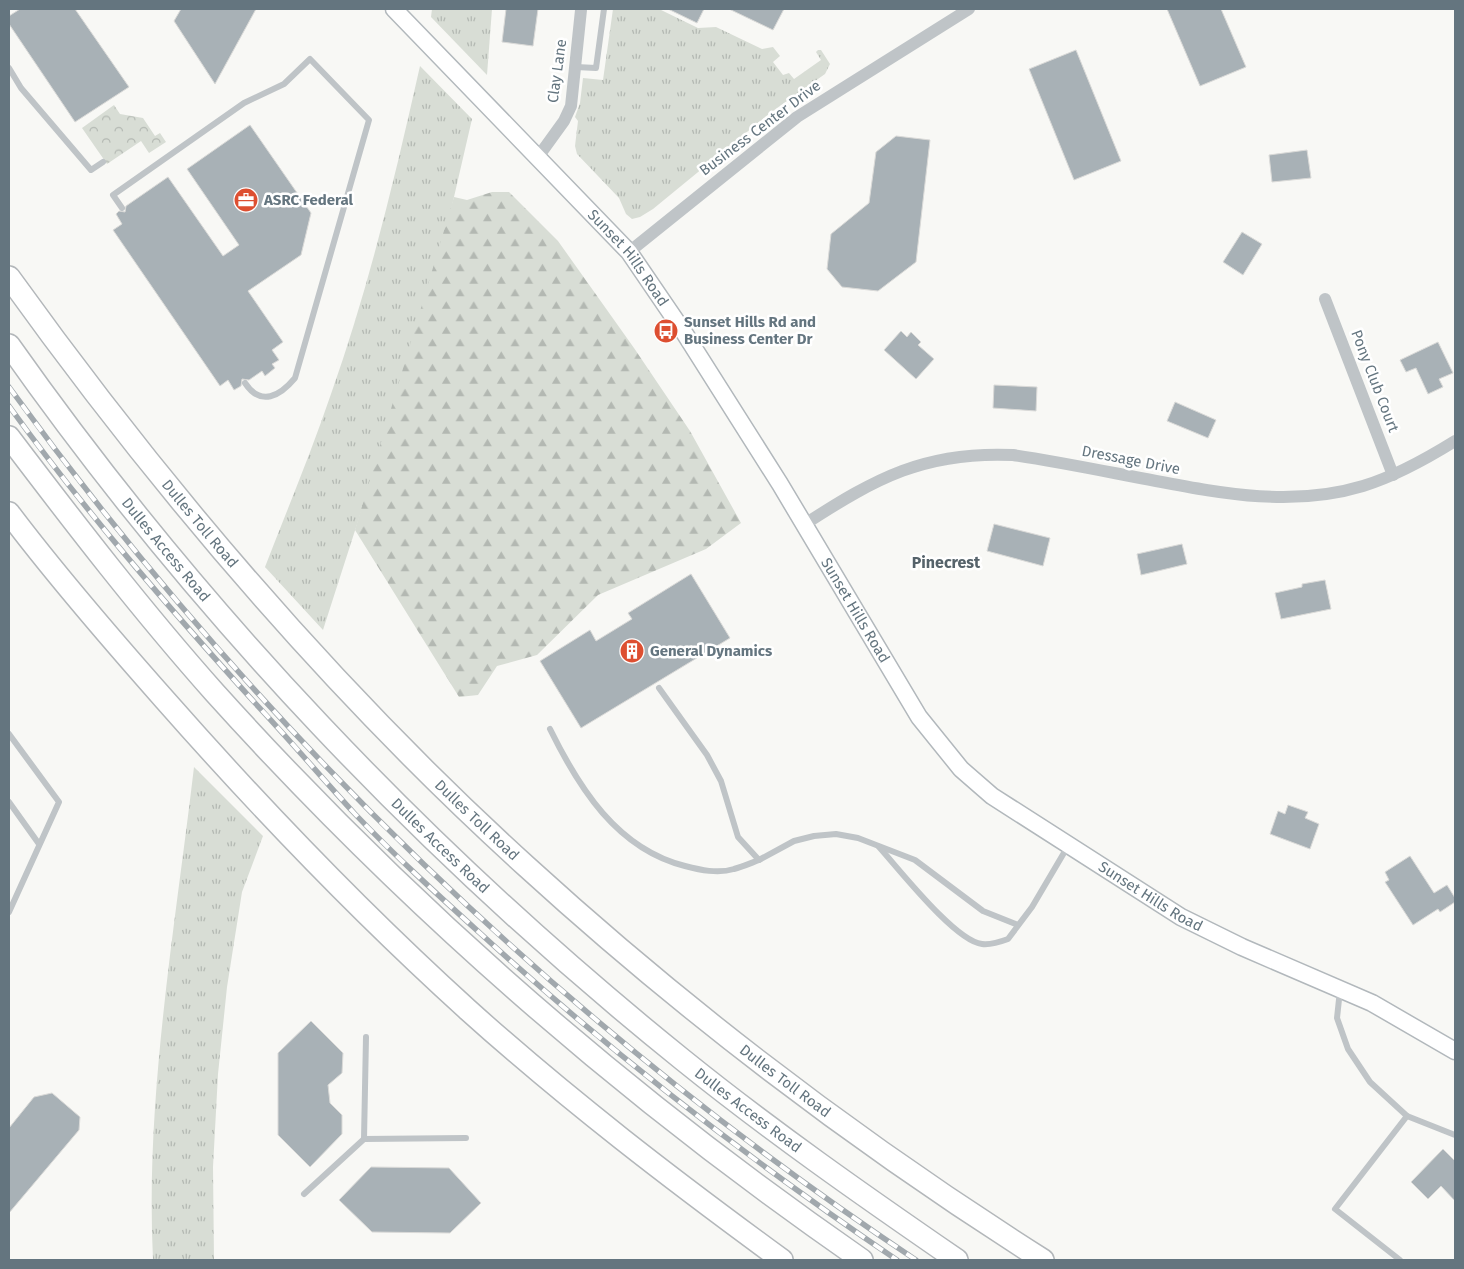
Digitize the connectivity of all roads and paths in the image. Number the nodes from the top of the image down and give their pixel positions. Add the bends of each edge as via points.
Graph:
1 (394, 9) edge
2 (604, 9) edge
3 (969, 9) edge
4 (580, 10) dead end
5 (576, 66) junction
6 (9, 68) edge
7 (538, 157) junction
8 (103, 162) dead end
9 (122, 208) dead end
10 (629, 252) junction
11 (9, 277) edge
12 (1325, 299) dead end
13 (9, 345) edge
14 (245, 383) dead end
15 (9, 437) edge
16 (1455, 441) edge
17 (1393, 475) junction
18 (9, 513) edge
19 (805, 524) junction
20 (659, 688) dead end
21 (550, 729) dead end
22 (9, 734) edge
23 (9, 802) edge
24 (39, 844) junction
25 (878, 846) junction
26 (1068, 846) junction
27 (759, 860) junction
28 (9, 912) edge
29 (1018, 925) junction
30 (1340, 989) junction
31 (366, 1037) dead end
32 (1455, 1051) edge
33 (1407, 1116) junction
34 (1455, 1135) edge
35 (466, 1138) dead end
36 (364, 1139) junction
37 (304, 1194) dead end
38 (782, 1260) edge
39 (862, 1260) edge
40 (957, 1260) edge
41 (1043, 1260) edge
42 (1400, 1260) edge

1 - 7 main road, Sunset Hills Road
2 - 5 lane via 596,68
3 - 10 street, Business Center Drive via 796,117
4 - 5 street, Clay Lane
5 - 7 street, Clay Lane via 571,106
6 - 8 lane via 21,88 91,170
7 - 10 main road, Sunset Hills Road
9 - 14 lane via 113,195 244,103 284,84 310,59 369,120 295,378 286,389 264,398 251,393
10 - 19 main road, Sunset Hills Road
11 - 41 highway, Dulles Toll Road via 136,446 246,578 319,660 460,805 578,913 668,989 830,1116 970,1214
12 - 17 street, Pony Club Court
13 - 40 highway, Dulles Access Road via 96,462 232,628 402,810 482,886 684,1061 851,1188
15 - 39 highway via 107,563 213,690 407,891 549,1019 680,1128
16 - 17 street, Dressage Drive
17 - 19 street, Dressage Drive via 1333,493 1270,498 1204,490 1022,456 984,454 946,458 898,471 867,485
18 - 38 highway via 108,635 201,741 276,824 368,915 520,1055 667,1175
19 - 26 main road, Sunset Hills Road via 909,701 948,755 992,796
20 - 27 lane via 707,755 721,781 738,837
21 - 27 lane via 565,761 598,808 639,848 670,863 704,871 732,870
22 - 24 lane via 59,802
23 - 24 lane
24 - 28 lane
25 - 27 lane via 836,834 814,836 794,841
25 - 29 lane via 915,860 983,912
25 - 29 lane via 965,938 982,944 996,943 1008,939
26 - 29 lane
26 - 30 main road, Sunset Hills Road via 1182,917
30 - 32 main road, Sunset Hills Road via 1380,1007
30 - 33 lane via 1337,1018 1348,1049 1370,1082
31 - 36 lane
33 - 34 lane
33 - 42 lane via 1335,1209
35 - 36 lane
36 - 37 lane

